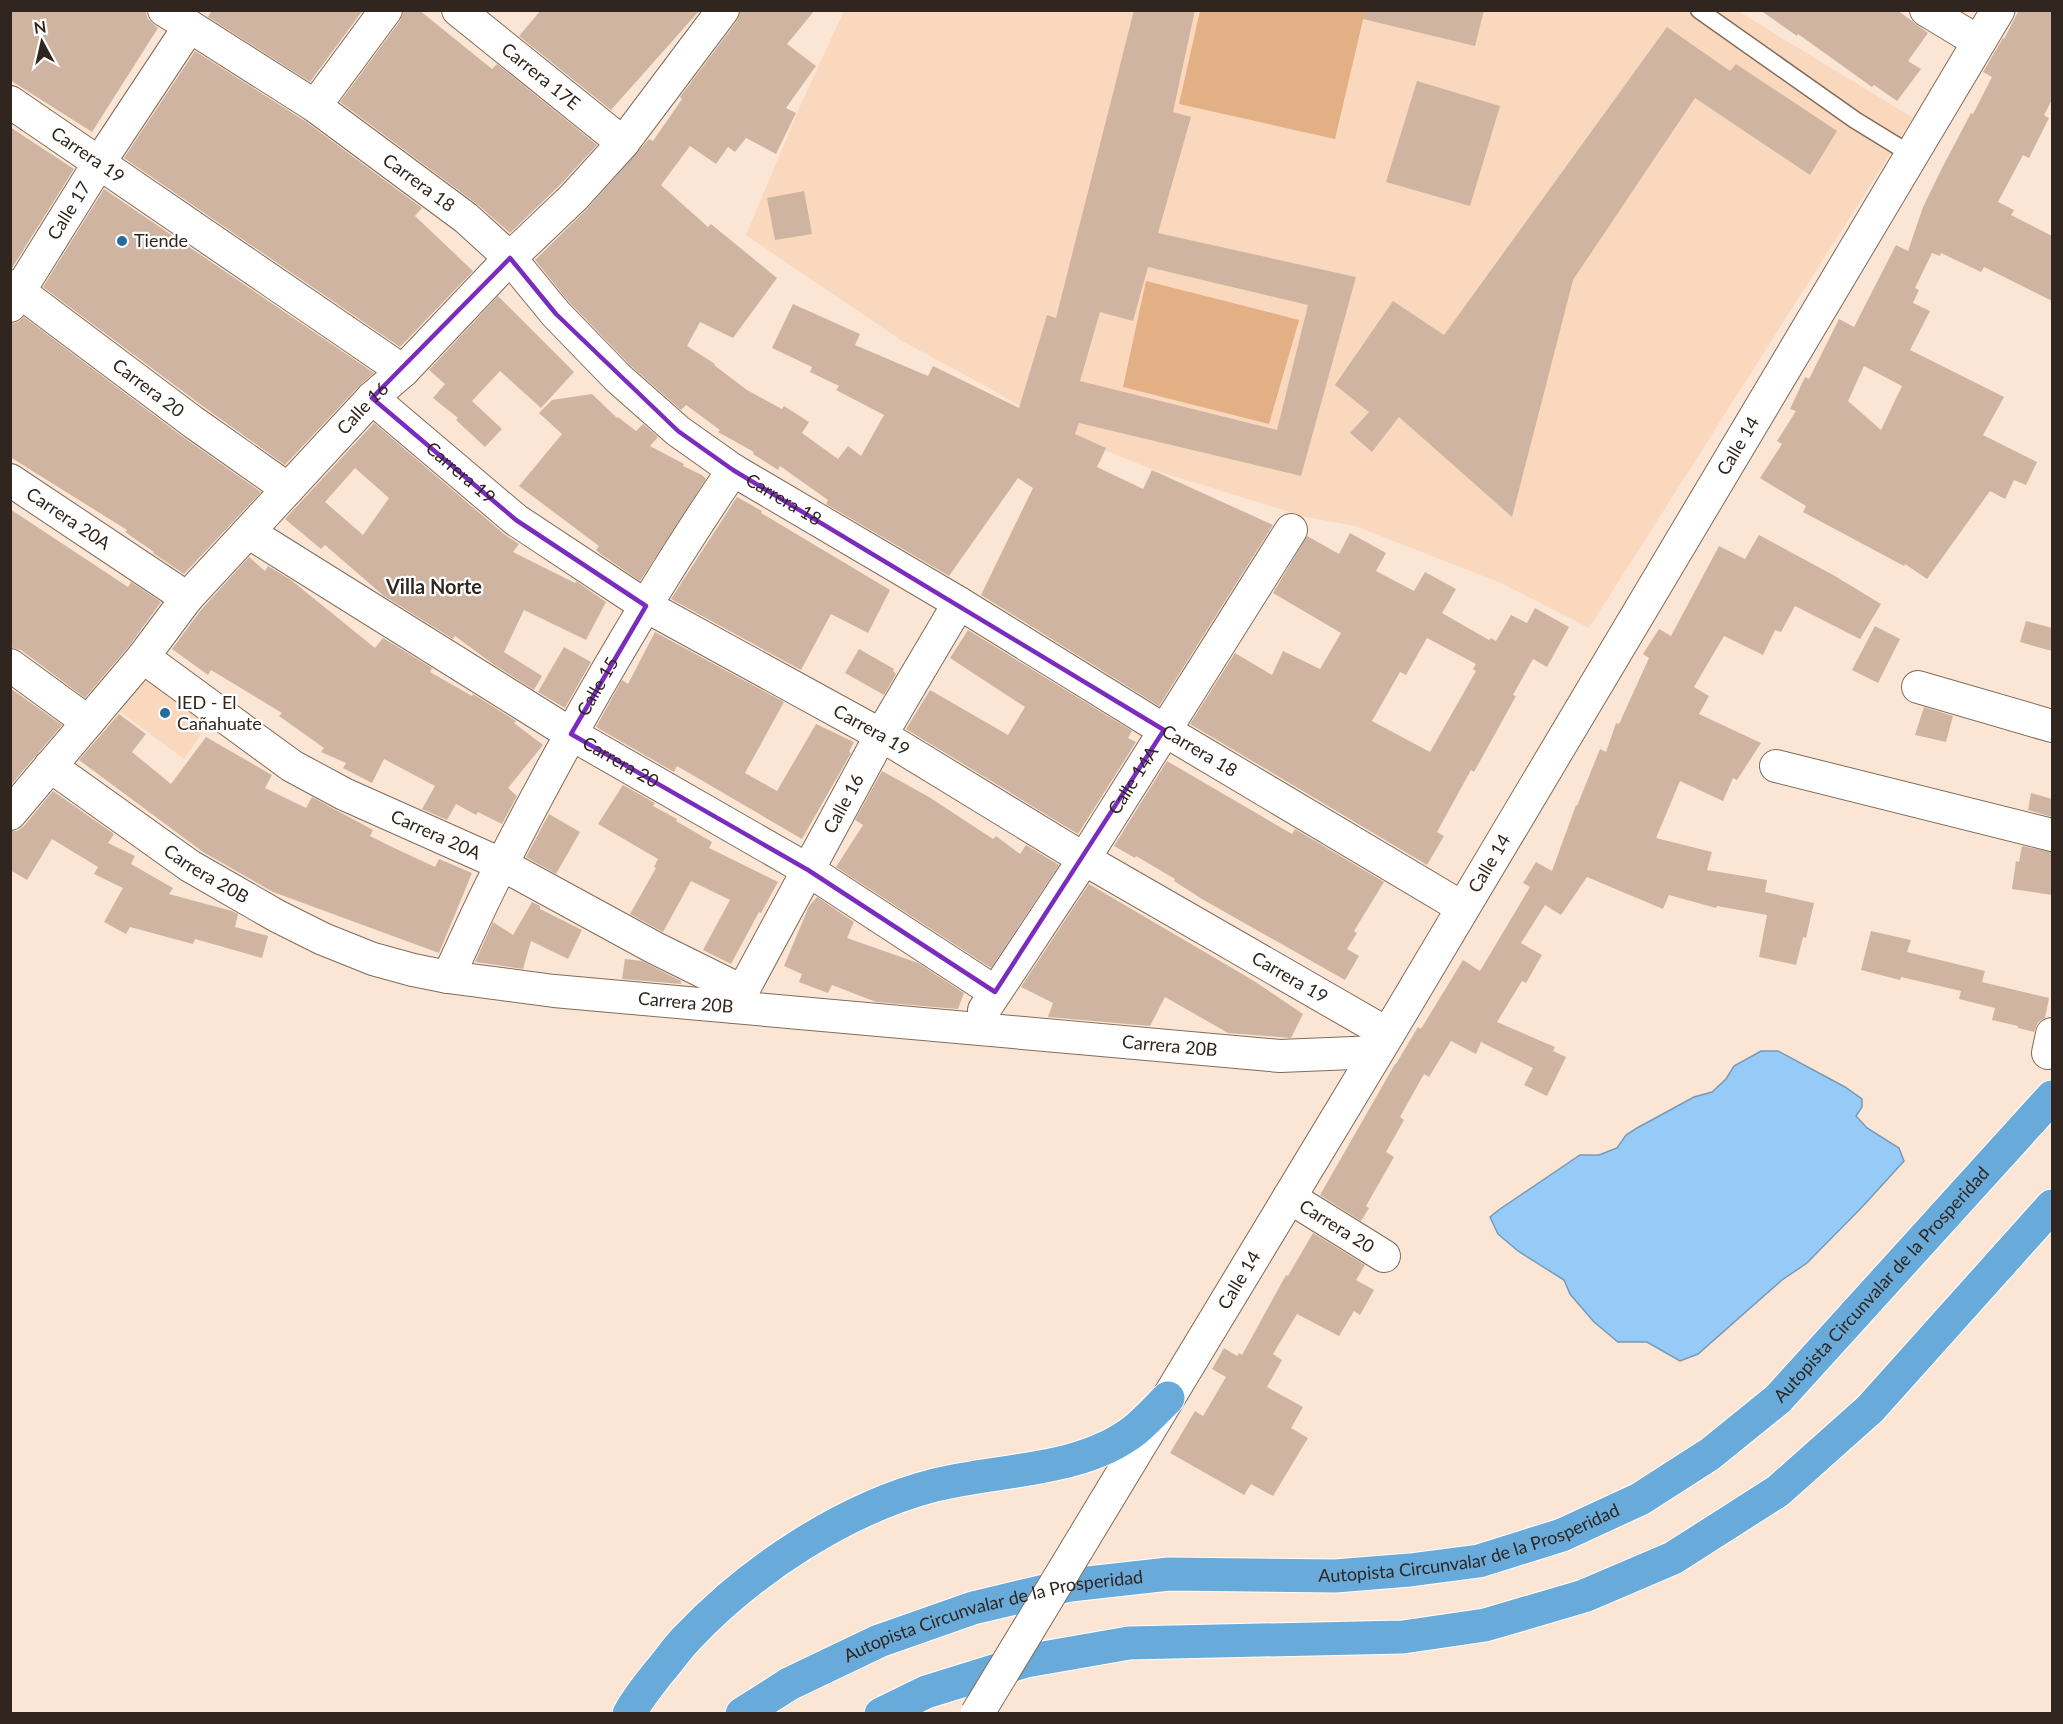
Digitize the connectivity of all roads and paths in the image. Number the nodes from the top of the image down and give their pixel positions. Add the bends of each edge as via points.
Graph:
1 (386, 10) edge
2 (458, 10) edge
3 (1699, 10) edge
4 (1926, 10) edge
5 (1998, 10) edge
6 (714, 14) edge
7 (176, 19) edge
8 (1979, 42) junction
9 (10, 102) edge
10 (315, 106) junction
11 (623, 143) junction
12 (1912, 154) junction
13 (99, 163) junction
14 (510, 258) junction
15 (14, 295) edge
16 (404, 371) junction
17 (372, 398) junction
18 (733, 470) junction
19 (10, 480) edge
20 (288, 489) junction
21 (1291, 530) dead end
22 (248, 532) junction
23 (187, 598) junction
24 (959, 603) junction
25 (646, 606) junction
26 (143, 657) junction
27 (10, 665) edge
28 (1918, 687) dead end
29 (88, 722) junction
30 (2052, 726) edge
31 (1164, 729) junction
32 (571, 734) junction
33 (881, 735) junction
34 (50, 766) junction
35 (1776, 766) dead end
36 (10, 814) edge
37 (2052, 835) edge
38 (1084, 859) junction
39 (501, 864) junction
40 (808, 870) junction
41 (1463, 908) junction
42 (448, 977) junction
43 (995, 992) junction
44 (738, 999) junction
45 (972, 1028) junction
46 (1383, 1043) junction
47 (2052, 1097) edge
48 (1289, 1197) junction
49 (2052, 1206) edge
50 (1384, 1256) dead end
51 (1168, 1398) junction
52 (629, 1713) edge
53 (742, 1713) edge
54 (881, 1713) edge
55 (977, 1713) edge

1 - 10 street
2 - 11 street, Carrera 17E
3 - 12 lane via 1855,120
4 - 8 street
5 - 8 street, Calle 14
6 - 11 street, Calle 16
7 - 10 street, Carrera 18
7 - 13 street, Calle 17
8 - 12 street, Calle 14
9 - 13 street, Carrera 19
10 - 14 street, Carrera 18 via 466,218
11 - 14 street, Calle 16
12 - 41 street, Calle 14
13 - 15 street, Calle 17
13 - 16 street, Carrera 19
14 - 16 street, Calle 16
14 - 18 street, Carrera 18 via 556,314 618,378 678,431
15 - 20 street, Carrera 20
16 - 17 street, Calle 16
17 - 20 street, Calle 16
17 - 25 street, Carrera 19 via 516,520
18 - 24 street, Carrera 18
18 - 25 street, Calle 15
19 - 23 street, Carrera 20A
20 - 22 street, Calle 16
21 - 31 street, Calle 14A
22 - 23 street, Calle 16
22 - 32 street, Carrera 20
23 - 26 street, Calle 16
24 - 31 street, Carrera 18
24 - 33 street, Calle 16
25 - 32 street, Calle 15
25 - 33 street, Carrera 19
26 - 29 street, Calle 16
26 - 39 street, Carrera 20A via 292,766 344,794
27 - 29 street
28 - 30 street
29 - 34 street, Calle 16
31 - 38 street, Calle 14A
31 - 41 street, Carrera 18
32 - 39 street, Calle 15
32 - 40 street, Carrera 20
33 - 38 street, Carrera 19
33 - 40 street, Calle 16
34 - 36 street, Calle 16
34 - 42 street, Carrera 20B via 190,866 277,916 373,959
35 - 37 street
38 - 43 street, Calle 14A
38 - 46 street, Carrera 19
39 - 42 street, Calle 15
39 - 44 street, Carrera 20A via 655,948
40 - 43 street, Carrera 20
40 - 44 street, Calle 16
41 - 46 street, Calle 14
42 - 44 street, Carrera 20B via 554,991
43 - 45 street, Calle 14A
44 - 45 street, Carrera 20B
45 - 46 street, Carrera 20B via 1280,1056
46 - 48 street, Calle 14
47 - 53 highway, Autopista Circunvalar de la Prosperidad via 1779,1399 1710,1454 1631,1503 1562,1535 1479,1561 1335,1575 1169,1574 1070,1585 973,1608 879,1641 789,1684
48 - 50 street, Carrera 20
48 - 51 street, Calle 14
49 - 54 highway via 1870,1409 1778,1491 1673,1558 1584,1596 1485,1625 1403,1637 1129,1643 1026,1661 926,1692
51 - 52 highway via 1135,1430 1089,1454 935,1485 880,1504 818,1534 755,1575 686,1638
51 - 55 street, Calle 14, bridge

